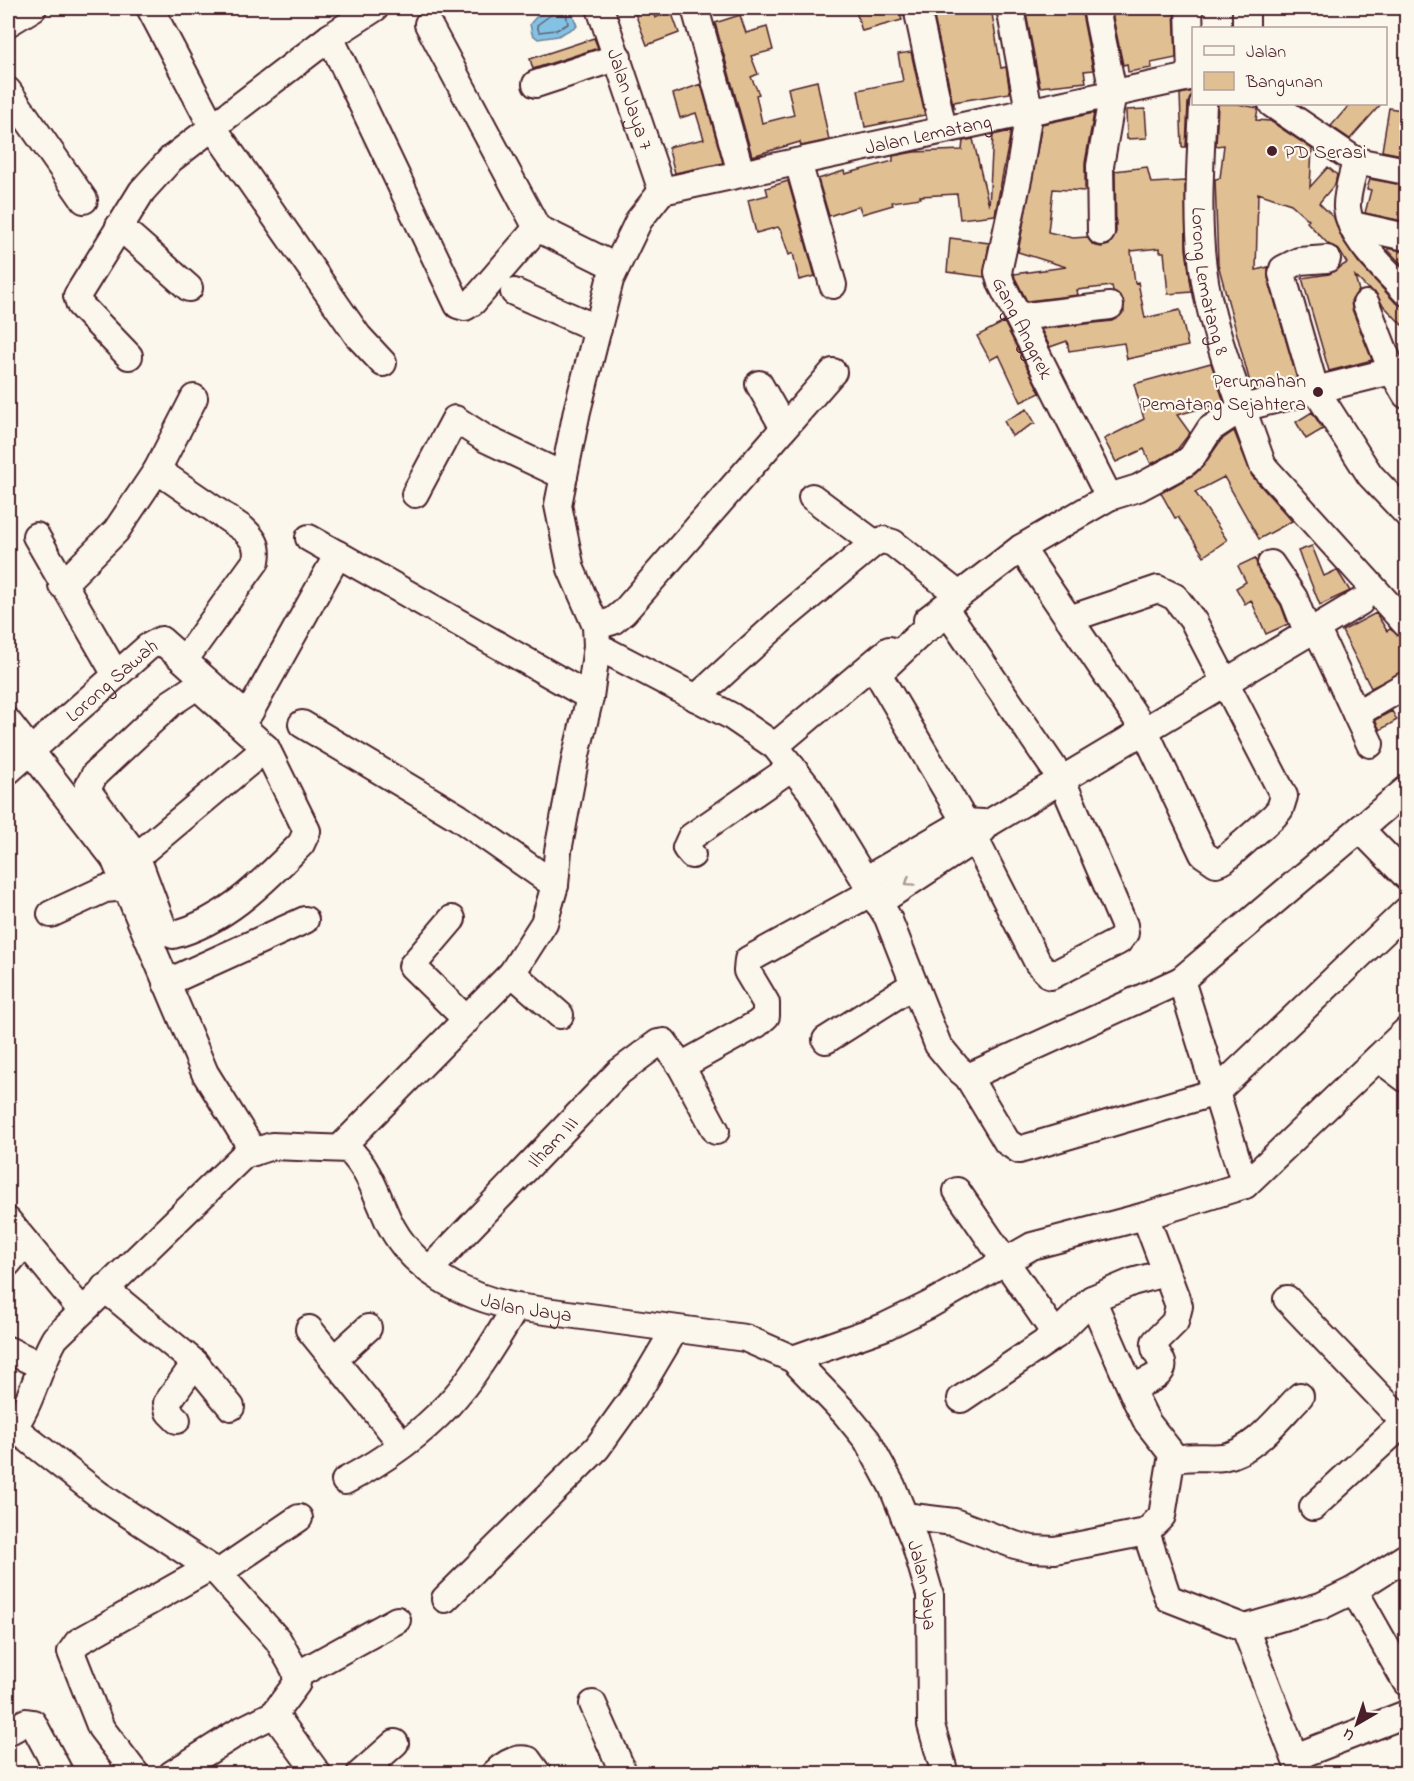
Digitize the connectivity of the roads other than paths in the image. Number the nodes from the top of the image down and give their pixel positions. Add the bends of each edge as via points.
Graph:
1 (33, 8) edge
2 (150, 8) edge
3 (375, 8) edge
4 (600, 8) edge
5 (695, 8) edge
6 (917, 8) edge
7 (1010, 8) edge
8 (1096, 8) edge
9 (1189, 8) edge
10 (1246, 8) edge
11 (8, 23) edge
12 (428, 24) dead end
13 (1246, 27) edge
14 (330, 37) junction
15 (618, 57) junction
16 (1192, 76) edge
17 (536, 84) dead end
18 (8, 91) edge
19 (1113, 92) junction
20 (1203, 105) edge
21 (1273, 105) edge
22 (1029, 111) junction
23 (212, 126) junction
24 (943, 129) junction
25 (1356, 161) junction
26 (798, 162) junction
27 (1407, 171) edge
28 (741, 174) junction
29 (662, 191) junction
30 (84, 200) dead end
31 (1352, 225) junction
32 (119, 226) junction
33 (537, 228) junction
34 (1101, 232) dead end
35 (1407, 237) edge
36 (1327, 259) dead end
37 (616, 267) junction
38 (833, 285) dead end
39 (189, 288) dead end
40 (514, 292) dead end
41 (1407, 292) edge
42 (1366, 304) dead end
43 (1110, 306) dead end
44 (1019, 317) junction
45 (598, 329) junction
46 (129, 356) dead end
47 (383, 363) dead end
48 (1392, 371) junction
49 (833, 372) dead end
50 (759, 384) dead end
51 (1315, 389) junction
52 (1407, 395) edge
53 (194, 398) dead end
54 (1242, 408) junction
55 (784, 428) junction
56 (157, 470) junction
57 (564, 476) junction
58 (416, 494) dead end
59 (812, 497) dead end
60 (1108, 497) junction
61 (1407, 513) edge
62 (36, 536) dead end
63 (309, 538) dead end
64 (874, 543) junction
65 (1021, 548) junction
66 (338, 554) junction
67 (1271, 564) dead end
68 (62, 585) junction
69 (959, 595) junction
70 (1360, 602) dead end
71 (1402, 609) edge
72 (1069, 619) junction
73 (1312, 631) junction
74 (597, 636) junction
75 (185, 659) junction
76 (116, 675) junction
77 (1224, 684) junction
78 (1407, 685) edge
79 (590, 697) junction
80 (696, 698) junction
81 (1356, 714) junction
82 (8, 722) edge
83 (302, 724) dead end
84 (1145, 731) junction
85 (1370, 744) dead end
86 (775, 746) junction
87 (266, 748) junction
88 (30, 750) junction
89 (792, 767) junction
90 (8, 771) edge
91 (1062, 780) junction
92 (1407, 790) edge
93 (976, 828) junction
94 (1361, 830) junction
95 (692, 855) dead end
96 (127, 871) junction
97 (1407, 876) edge
98 (555, 885) junction
99 (872, 892) junction
100 (1407, 911) edge
101 (51, 914) dead end
102 (452, 918) dead end
103 (305, 920) dead end
104 (513, 973) junction
105 (1181, 980) junction
106 (166, 983) junction
107 (913, 985) junction
108 (560, 1015) dead end
109 (467, 1020) junction
110 (1407, 1031) edge
111 (826, 1040) dead end
112 (1378, 1058) junction
113 (681, 1066) junction
114 (968, 1077) junction
115 (1407, 1079) edge
116 (1216, 1092) junction
117 (716, 1131) dead end
118 (341, 1147) junction
119 (254, 1152) junction
120 (1245, 1185) junction
121 (957, 1191) dead end
122 (1145, 1216) junction
123 (8, 1221) edge
124 (25, 1242) junction
125 (1006, 1261) junction
126 (8, 1263) edge
127 (429, 1270) junction
128 (1165, 1273) junction
129 (104, 1288) junction
130 (1092, 1299) junction
131 (1287, 1299) dead end
132 (516, 1307) junction
133 (82, 1311) junction
134 (369, 1328) dead end
135 (309, 1329) dead end
136 (675, 1329) junction
137 (1056, 1335) junction
138 (8, 1350) edge
139 (334, 1359) junction
140 (793, 1359) junction
141 (195, 1363) junction
142 (40, 1365) junction
143 (1131, 1387) junction
144 (1300, 1396) dead end
145 (961, 1399) dead end
146 (231, 1407) dead end
147 (177, 1420) dead end
148 (1406, 1423) edge
149 (10, 1431) edge
150 (402, 1444) junction
151 (1176, 1459) junction
152 (345, 1481) dead end
153 (1313, 1507) dead end
154 (904, 1516) junction
155 (299, 1518) dead end
156 (1146, 1532) junction
157 (1407, 1557) edge
158 (214, 1571) junction
159 (1354, 1590) junction
160 (445, 1599) dead end
161 (397, 1620) dead end
162 (1245, 1628) junction
163 (297, 1675) junction
164 (1407, 1682) edge
165 (593, 1704) dead end
166 (274, 1714) junction
167 (1407, 1714) edge
168 (8, 1732) edge
169 (394, 1743) dead end
170 (1298, 1765) edge
171 (60, 1773) edge
172 (136, 1773) edge
173 (172, 1773) edge
174 (318, 1773) edge
175 (360, 1773) edge
176 (494, 1773) edge
177 (538, 1773) edge
178 (624, 1773) edge
179 (945, 1773) edge

1 - 11 street
2 - 23 street
3 - 14 street
4 - 15 street, Jalan Jaya 7
5 - 28 street
6 - 24 street
7 - 22 street, Gang Anggrek
8 - 19 street
9 - 16 street
10 - 13 street
12 - 33 street
14 - 23 street
14 - 33 street via 458,305 465,308 472,302
15 - 17 street
15 - 29 street, Jalan Jaya 7
16 - 19 street, Jalan Lematang
18 - 30 street
19 - 22 street, Jalan Lematang
19 - 34 street via 1100,166
20 - 54 street, Lorong Lematang 8 via 1199,233 1203,270 1212,320
21 - 25 street
22 - 24 street, Jalan Lematang
22 - 44 street, Gang Anggrek via 998,272
23 - 32 street via 171,159 142,191
23 - 47 street via 358,336
24 - 26 street, Jalan Lematang
25 - 27 street
25 - 31 street via 1347,205
26 - 28 street, Jalan Lematang
26 - 38 street
28 - 29 street, Jalan Lematang
29 - 37 street via 639,220
31 - 35 street
31 - 41 street via 1369,251
32 - 39 street
32 - 46 street via 77,298
33 - 37 street
36 - 51 street via 1290,264 1282,274
37 - 45 street
40 - 45 street
42 - 48 street
43 - 44 street
44 - 60 street, Gang Anggrek
45 - 57 street
48 - 51 street
48 - 52 street
49 - 55 street
50 - 55 street
51 - 54 street
51 - 61 street via 1370,475
53 - 56 street
54 - 60 street via 1210,429 1192,458 1138,488
54 - 71 street, Lorong Lematang 8 via 1263,466
55 - 74 street via 624,612
56 - 68 street via 116,531
56 - 75 street via 243,529 257,548 256,561
57 - 58 street via 486,439 455,419
57 - 74 street via 558,506 571,569
59 - 64 street
60 - 65 street
62 - 68 street
63 - 66 street
64 - 69 street via 893,543
64 - 80 street
65 - 69 street
65 - 72 street
66 - 75 street, Lorong Sawah via 250,712 235,706
66 - 79 street
67 - 73 street
68 - 76 street
69 - 86 street via 859,673
70 - 73 street
72 - 77 street via 1154,589 1165,590 1180,602 1194,622
72 - 84 street
73 - 77 street
73 - 81 street
74 - 79 street
74 - 80 street
75 - 76 street, Lorong Sawah via 161,640
76 - 88 street, Lorong Sawah
77 - 84 street
77 - 84 street via 1284,796 1274,816 1224,860 1216,863 1203,854
78 - 81 street
79 - 98 street via 562,830
80 - 86 street
81 - 85 street
82 - 88 street
83 - 98 street via 458,817
84 - 91 street
86 - 89 street
87 - 96 street
87 - 96 street via 196,686 171,703 95,774 88,787
87 - 96 street via 307,831 301,844 257,889 215,918 169,934
88 - 90 street, Lorong Sawah
88 - 96 street
89 - 95 street via 691,837 686,848
89 - 99 street
91 - 93 street
91 - 93 street via 1119,909 1125,933 1119,941 1048,974 1030,949
91 - 93 street via 950,616 945,616 880,672
92 - 94 street
93 - 99 street
94 - 97 street
94 - 105 street
96 - 101 street via 105,889
96 - 106 street
98 - 104 street via 544,923
99 - 107 street via 888,918
99 - 113 street via 748,960 747,971 768,1009 765,1018
100 - 116 street
102 - 109 street via 412,966
103 - 106 street
104 - 108 street
104 - 109 street
105 - 114 street
105 - 116 street
106 - 119 street via 205,1073
107 - 111 street
107 - 114 street via 939,1045
109 - 118 street
110 - 112 street
112 - 115 street
112 - 120 street
113 - 117 street, Ilham III
113 - 127 street, Ilham III via 664,1042 644,1051 619,1072
114 - 116 street via 999,1131 1019,1150
116 - 120 street
118 - 119 street via 272,1146
118 - 127 street, Jalan Jaya via 360,1161 397,1237
119 - 129 street via 244,1155
120 - 122 street
121 - 125 street
122 - 125 street via 1032,1246
122 - 128 street
123 - 124 street
124 - 126 street
124 - 133 street
125 - 137 street
125 - 140 street via 884,1327
127 - 132 street, Jalan Jaya via 465,1292
128 - 130 street
128 - 143 street via 1179,1306 1175,1322 1155,1342 1154,1350 1162,1368 1156,1376
129 - 133 street
129 - 141 street
130 - 137 street
130 - 143 street
131 - 148 street
132 - 136 street, Jalan Jaya
132 - 150 street via 476,1371 448,1406
133 - 142 street via 55,1338
134 - 139 street
135 - 139 street
136 - 140 street, Jalan Jaya via 745,1338
136 - 160 street via 640,1388 597,1448
137 - 145 street
138 - 142 street
139 - 150 street
140 - 154 street, Jalan Jaya via 867,1440
141 - 146 street
141 - 147 street via 167,1403
142 - 149 street via 33,1391
143 - 151 street via 1147,1422
144 - 151 street via 1237,1453
148 - 153 street
149 - 158 street
150 - 152 street
151 - 156 street via 1168,1467 1162,1516
154 - 156 street via 954,1522 1032,1549 1055,1550
154 - 179 street, Jalan Jaya via 930,1595 931,1725
155 - 158 street
156 - 162 street via 1168,1598
157 - 159 street
158 - 163 street via 278,1640
158 - 172 street via 78,1642 71,1652 102,1728
159 - 162 street via 1311,1610
159 - 164 street
161 - 163 street
162 - 170 street
163 - 166 street via 293,1689
165 - 178 street
166 - 173 street
166 - 174 street
167 - 170 street
168 - 171 street via 26,1722 33,1723
169 - 175 street
176 - 177 street via 522,1758

